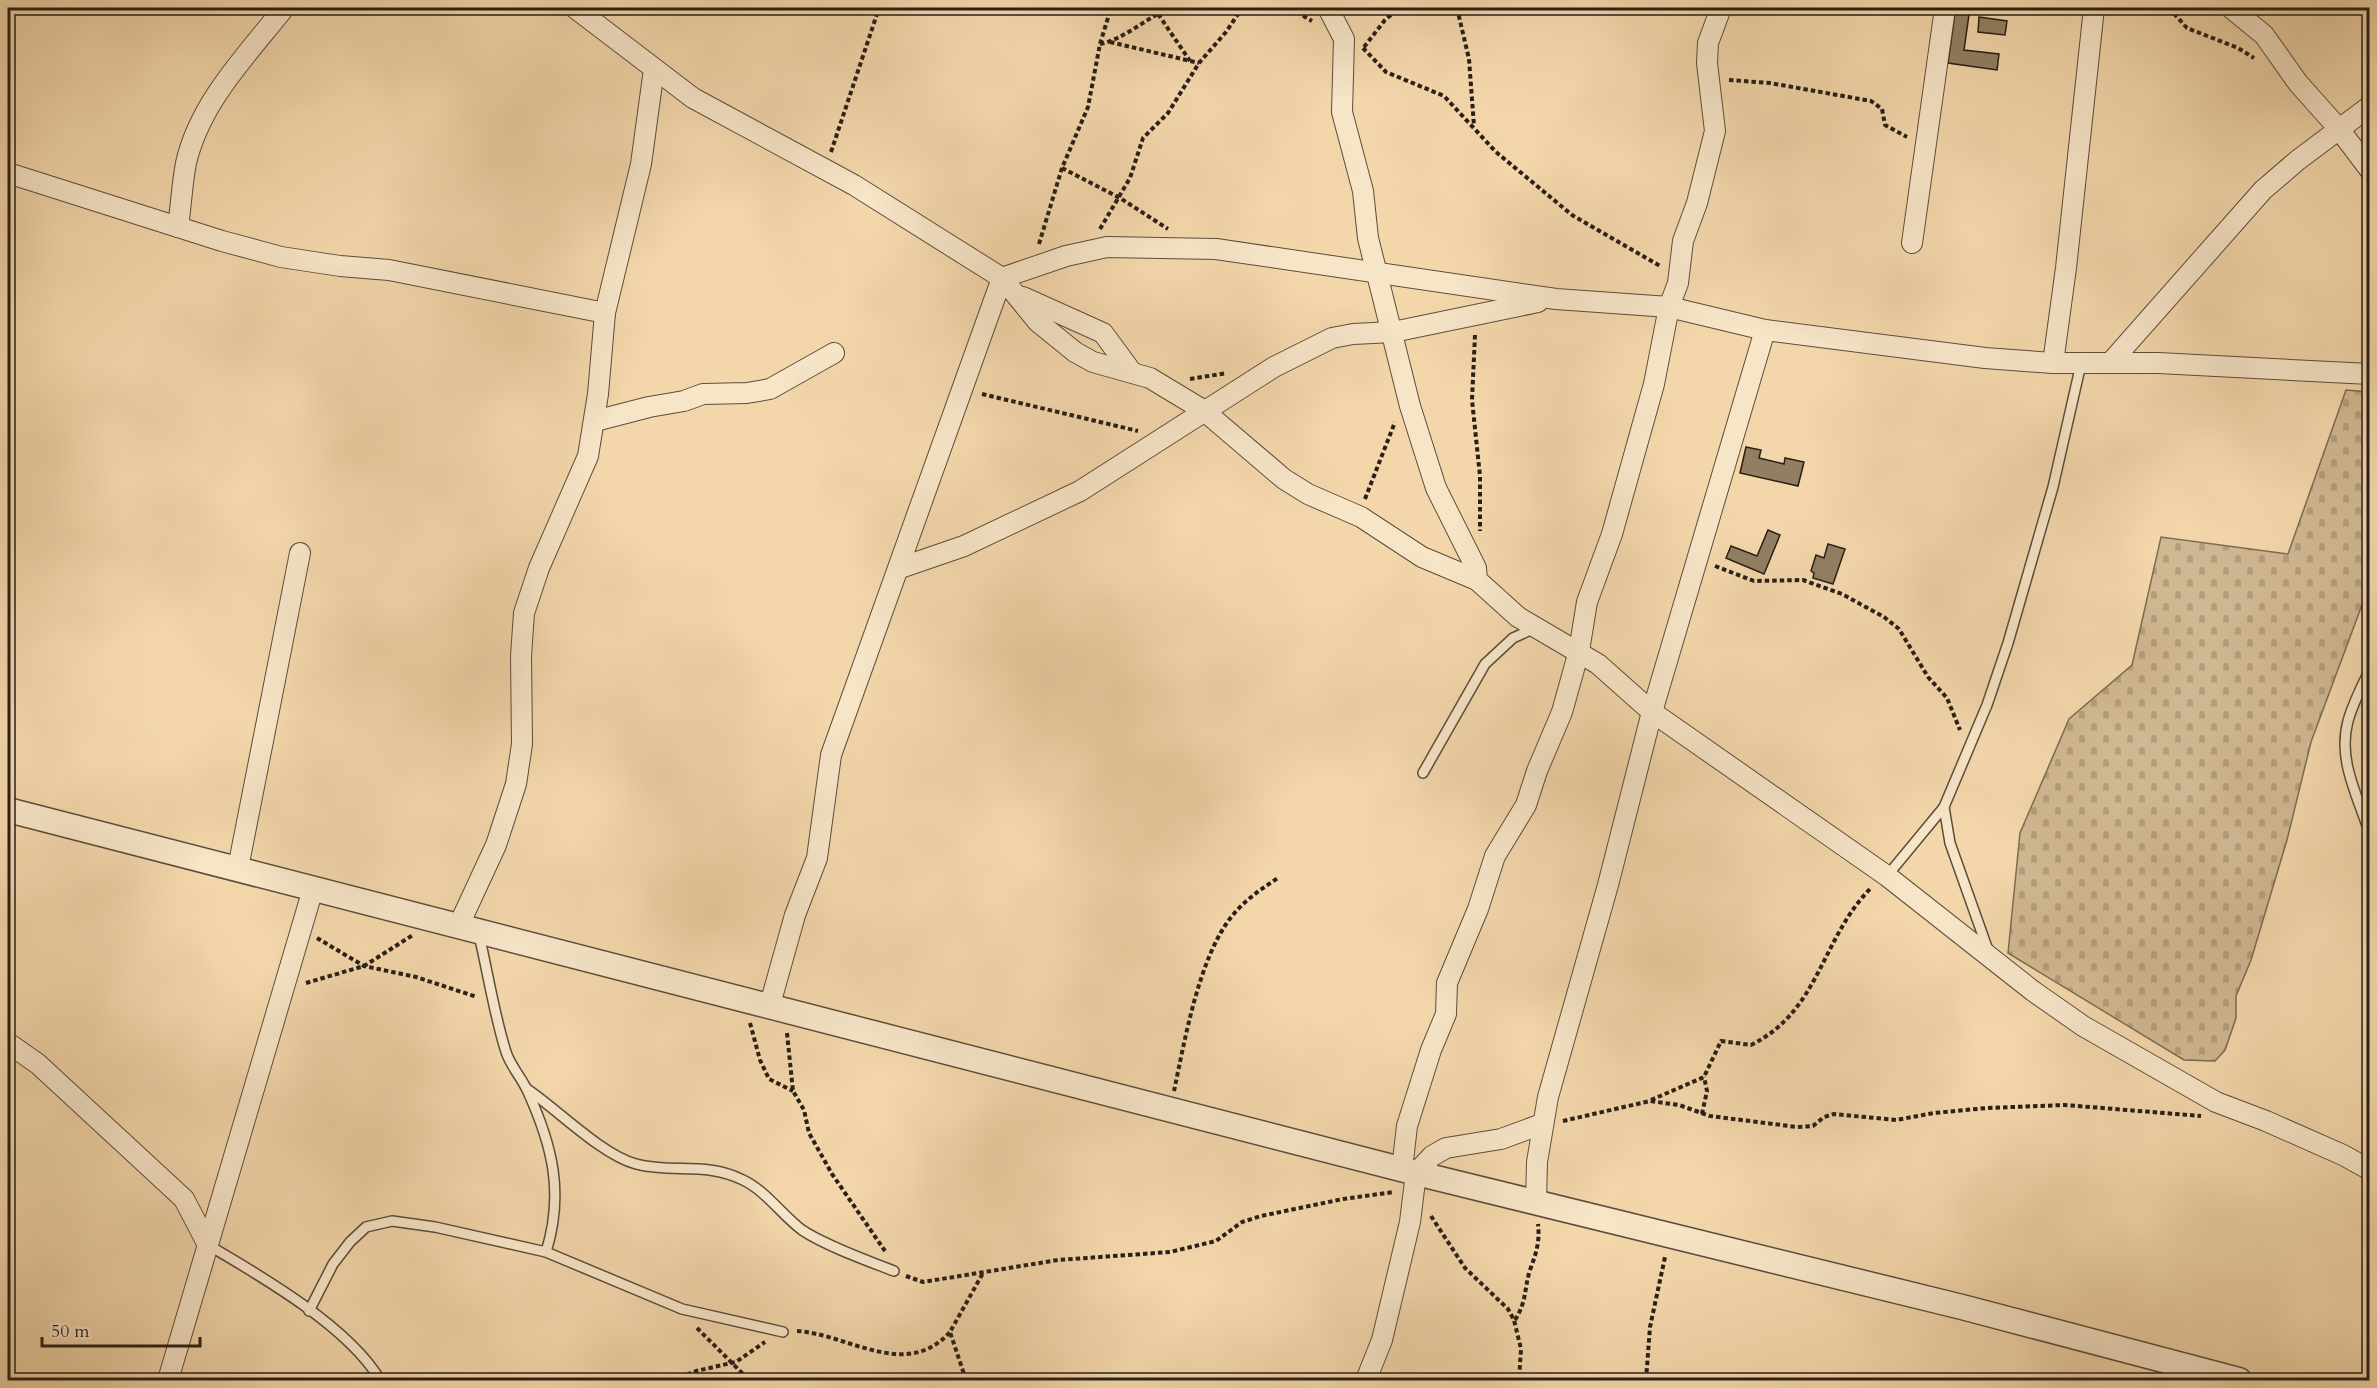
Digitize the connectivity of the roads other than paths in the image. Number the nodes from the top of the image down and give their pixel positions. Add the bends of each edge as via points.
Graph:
1 (284, 8) edge
2 (575, 8) edge
3 (1328, 8) edge
4 (1721, 8) edge
5 (1945, 8) edge
6 (2094, 8) edge
7 (2231, 8) edge
8 (654, 69) junction
9 (2370, 106) edge
10 (2339, 129) junction
11 (2370, 170) edge
12 (8, 173) edge
13 (178, 227) junction
14 (1911, 243) dead end
15 (1378, 273) junction
16 (1008, 285) junction
17 (1556, 299) junction
18 (1670, 307) junction
19 (605, 313) junction
20 (1766, 330) junction
21 (1393, 332) junction
22 (834, 353) dead end
23 (2111, 362) junction
24 (2053, 363) junction
25 (2081, 364) junction
26 (1131, 371) junction
27 (2370, 374) edge
28 (1203, 410) junction
29 (595, 421) junction
30 (300, 553) dead end
31 (900, 568) junction
32 (1477, 574) junction
33 (1535, 628) junction
34 (1579, 651) junction
35 (2370, 669) edge
36 (1652, 712) junction
37 (1423, 773) dead end
38 (1944, 807) junction
39 (8, 810) edge
40 (2370, 836) edge
41 (238, 868) junction
42 (1887, 876) junction
43 (313, 889) junction
44 (468, 930) junction
45 (1991, 957) junction
46 (778, 1010) junction
47 (8, 1043) edge
48 (527, 1089) junction
49 (1542, 1124) junction
50 (2370, 1170) edge
51 (1410, 1177) junction
52 (1536, 1202) junction
53 (208, 1245) junction
54 (546, 1252) junction
55 (894, 1271) road end
56 (309, 1311) junction
57 (783, 1332) road end
58 (168, 1380) edge
59 (380, 1380) edge
60 (1366, 1380) edge
61 (2239, 1380) edge

1 - 13 street via 216,93 198,130 186,162
2 - 8 street
3 - 15 street via 1344,39 1342,112 1361,183 1368,238
4 - 18 street via 1708,43 1715,131 1683,241 1678,283
5 - 14 street
6 - 24 street
7 - 10 street via 2264,35 2298,83
8 - 16 street via 693,98 825,170
8 - 19 street via 641,164
9 - 10 street
10 - 11 street
10 - 23 street via 2263,190
12 - 13 street
13 - 19 street via 281,257 389,270
15 - 16 street via 1253,253 1134,246 1083,251 1023,270
15 - 17 street
15 - 21 street
16 - 26 street via 1057,315 1103,333
16 - 26 street via 1038,322 1075,352 1093,362
16 - 31 street via 964,388
17 - 18 street
17 - 21 street
18 - 20 street
18 - 34 street via 1654,384 1612,534 1587,602
19 - 29 street
20 - 24 street
20 - 36 street
21 - 28 street via 1332,338
21 - 32 street via 1426,460
22 - 29 street via 770,389 703,394
23 - 25 street
23 - 27 street
24 - 25 street
25 - 38 lane via 2029,575 1987,705
26 - 28 street
28 - 31 street via 1080,491 964,546
28 - 32 street via 1284,479 1308,494 1361,517 1422,557
29 - 44 street via 588,456 539,568 524,613 522,744 516,784
30 - 41 street
31 - 46 street via 831,755 817,858 795,915
32 - 33 street via 1502,606
33 - 34 street
33 - 37 lane via 1513,638 1485,664
34 - 36 street
34 - 51 street via 1562,712 1526,805 1495,856 1447,983 1446,1014 1407,1125
35 - 40 lane via 2347,723 2345,746 2346,766
36 - 42 street
36 - 49 street
38 - 42 lane
38 - 45 lane via 1950,843
39 - 41 street
41 - 43 street
42 - 45 street
43 - 44 street
43 - 53 street
44 - 46 street
44 - 48 lane via 495,1004 506,1053
45 - 50 street via 2083,1026 2216,1102
46 - 51 street via 1171,1109
47 - 53 street via 38,1064 184,1198
48 - 54 lane via 547,1141 556,1195 556,1213
48 - 55 lane via 596,1141 633,1163 728,1173 746,1181 806,1232
49 - 51 street via 1501,1139 1446,1148
49 - 52 street
51 - 52 street
51 - 60 street via 1410,1222 1382,1340
52 - 61 street
53 - 56 lane via 277,1285
53 - 58 street
54 - 56 lane via 392,1221 366,1227 333,1264
54 - 57 lane via 682,1309
56 - 59 lane via 356,1351

